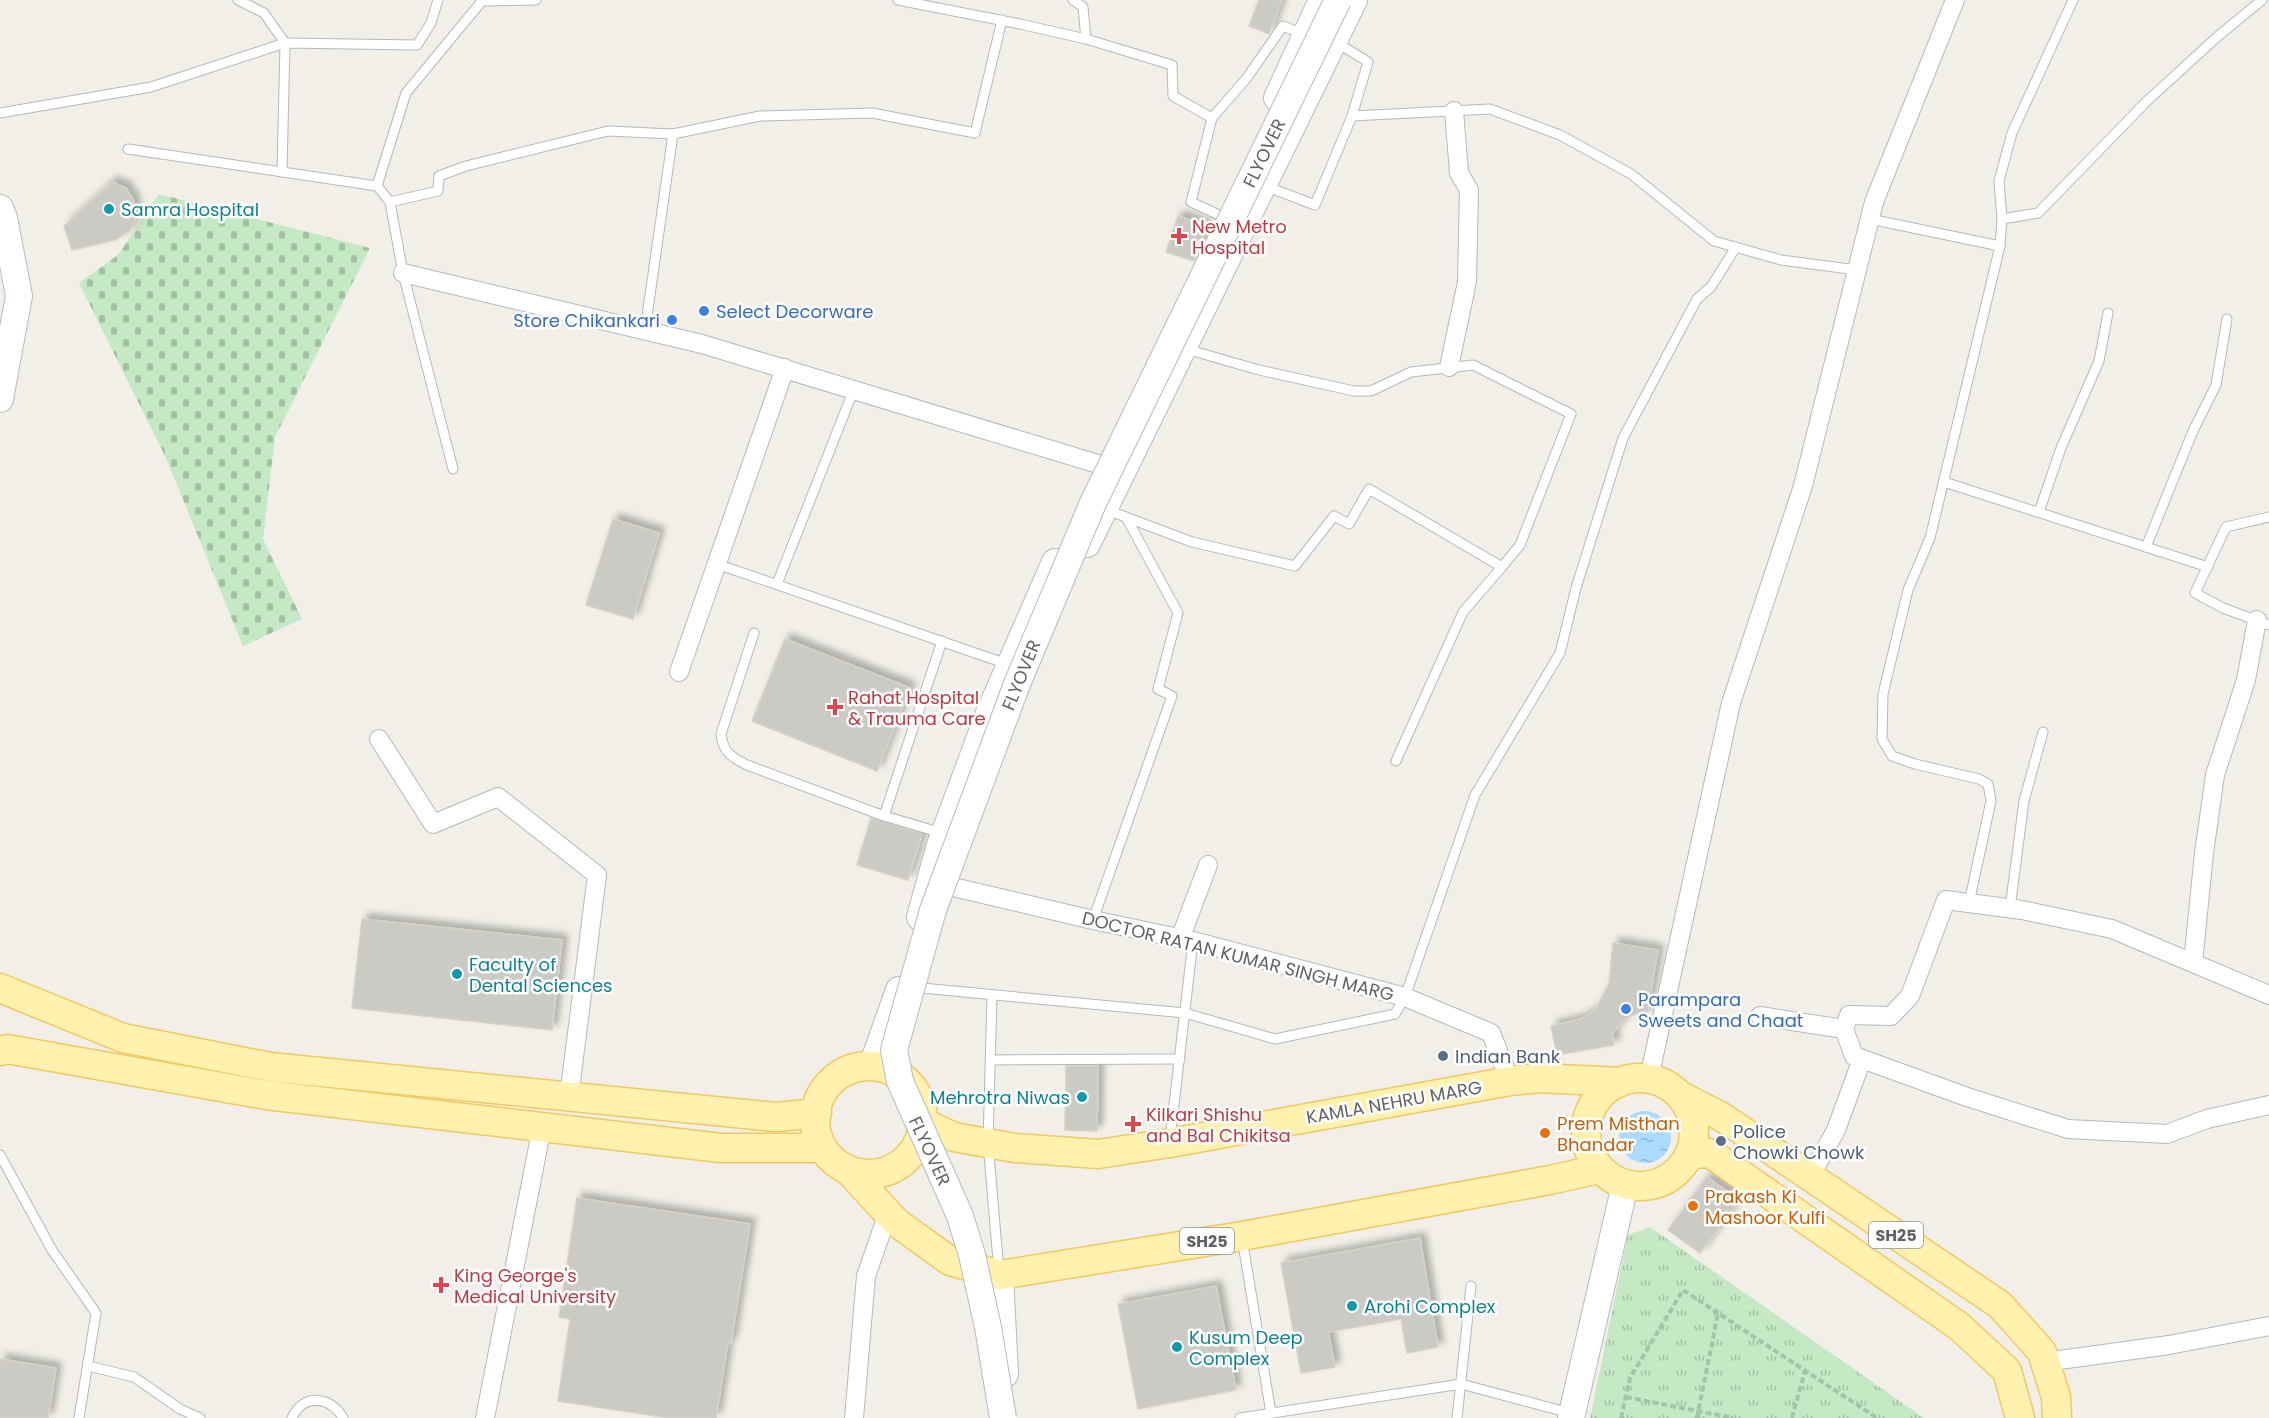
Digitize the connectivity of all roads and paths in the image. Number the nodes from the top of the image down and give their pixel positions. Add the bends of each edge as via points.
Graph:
1 (238, 0) edge
2 (438, 0) edge
3 (536, 0) edge
4 (898, 0) edge
5 (1072, 0) edge
6 (1322, 0) edge
7 (1338, 0) edge
8 (1354, 0) edge
9 (1954, 0) edge
10 (2073, 0) edge
11 (2262, 0) edge
12 (1002, 20) junction
13 (1306, 35) junction
14 (1086, 39) junction
15 (1334, 41) junction
16 (285, 44) junction
17 (1454, 111) junction
18 (0, 113) edge
19 (1352, 116) junction
20 (1212, 118) junction
21 (673, 134) junction
22 (128, 149) dead end
23 (282, 172) junction
24 (1241, 174) junction
25 (1264, 185) junction
26 (377, 186) junction
27 (390, 202) junction
28 (0, 208) edge
29 (1870, 219) junction
30 (2002, 219) junction
31 (1233, 221) junction
32 (2000, 246) junction
33 (1736, 247) junction
34 (6, 262) edge
35 (1857, 270) junction
36 (403, 273) junction
37 (2108, 314) dead end
38 (2227, 319) dead end
39 (645, 330) junction
40 (1184, 349) junction
41 (1449, 367) junction
42 (785, 368) junction
43 (854, 389) junction
44 (0, 399) edge
45 (453, 469) dead end
46 (1111, 469) junction
47 (1944, 482) junction
48 (1104, 510) junction
49 (2039, 512) junction
50 (2269, 517) edge
51 (2146, 547) junction
52 (717, 564) junction
53 (1502, 567) junction
54 (2208, 567) junction
55 (777, 584) junction
56 (2263, 623) edge
57 (754, 633) dead end
58 (942, 641) junction
59 (1010, 665) junction
60 (679, 672) dead end
61 (2043, 732) dead end
62 (379, 739) dead end
63 (1396, 761) dead end
64 (884, 816) junction
65 (945, 834) junction
66 (1208, 865) dead end
67 (941, 884) junction
68 (1969, 903) junction
69 (2010, 908) junction
70 (1093, 920) junction
71 (1187, 940) junction
72 (2193, 963) junction
73 (0, 988) edge
74 (922, 988) junction
75 (2269, 995) edge
76 (992, 996) junction
77 (1405, 997) junction
78 (1185, 1013) junction
79 (1760, 1016) dead end
80 (1844, 1029) junction
81 (0, 1051) edge
82 (1180, 1059) junction
83 (1862, 1059) junction
84 (991, 1060) junction
85 (872, 1065) junction
86 (365, 1077) junction
87 (1649, 1078) junction
88 (1510, 1081) junction
89 (1620, 1082) junction
90 (910, 1083) junction
91 (1681, 1096) junction
92 (569, 1097) junction
93 (2269, 1105) edge
94 (364, 1107) junction
95 (817, 1113) junction
96 (924, 1123) junction
97 (542, 1127) junction
98 (988, 1143) junction
99 (1170, 1143) junction
100 (822, 1148) junction
101 (1690, 1154) junction
102 (0, 1155) edge
103 (1599, 1169) junction
104 (849, 1171) junction
105 (1810, 1176) junction
106 (1625, 1185) junction
107 (888, 1214) junction
108 (1242, 1236) junction
109 (1000, 1275) junction
110 (1471, 1286) dead end
111 (1718, 1313) junction
112 (2269, 1326) edge
113 (2045, 1362) junction
114 (88, 1366) junction
115 (1805, 1371) junction
116 (1461, 1384) junction
117 (1626, 1397) junction
118 (1698, 1411) junction
119 (1271, 1413) junction
120 (1571, 1416) edge
121 (79, 1418) edge
122 (200, 1418) edge
123 (292, 1418) edge
124 (343, 1418) edge
125 (485, 1418) edge
126 (854, 1418) edge
127 (1005, 1418) edge
128 (1241, 1418) edge
129 (1457, 1418) edge
130 (1621, 1418) edge
131 (1697, 1418) edge
132 (1733, 1418) edge
133 (1792, 1418) edge
134 (1877, 1418) edge
135 (2020, 1418) edge
136 (2057, 1418) edge

1 - 16 lane via 264,13
2 - 16 lane via 417,45
3 - 26 lane via 482,1 406,93
4 - 12 lane
5 - 14 lane via 1083,7
6 - 13 main road
7 - 127 main road, FLYOVER, bridge via 1093,503 1017,684 933,910 894,1050 900,1081 969,1245
8 - 15 main road
9 - 29 street
10 - 30 lane via 2012,133 1999,181
11 - 30 lane via 2147,101 2038,213
12 - 14 lane
12 - 21 lane via 975,133 873,113 760,116
13 - 20 lane via 1283,26 1246,79
13 - 24 main road
14 - 20 lane via 1172,65 1173,96
15 - 19 lane via 1368,62
15 - 25 main road
16 - 18 lane via 151,87
16 - 23 lane
17 - 19 lane
17 - 33 lane via 1490,110 1560,135 1631,174 1714,241
17 - 41 street via 1460,172 1469,190 1467,282
19 - 25 lane via 1315,205
20 - 31 lane via 1191,202
21 - 27 lane via 608,131 466,166 440,176 438,191
21 - 39 lane
22 - 23 lane
23 - 26 lane
24 - 25 lane
24 - 31 main road
25 - 31 main road
26 - 27 lane
27 - 36 lane
28 - 34 main road
29 - 32 lane
29 - 35 street
30 - 32 lane
31 - 40 main road
31 - 46 main road
32 - 47 lane
33 - 35 lane via 1781,260
33 - 77 lane via 1711,287 1697,299 1623,438 1560,653 1475,795
34 - 44 main road via 19,296
35 - 87 street via 1803,486 1731,703
36 - 39 street
36 - 45 lane
37 - 49 lane via 2099,362 2061,448
38 - 51 lane via 2216,385
39 - 42 street
40 - 41 lane via 1354,391 1371,391 1411,372
40 - 46 main road
41 - 53 lane via 1473,365 1571,414 1520,545
42 - 43 street
42 - 52 street
43 - 46 street
43 - 55 lane
46 - 48 main road
47 - 49 lane
47 - 68 lane via 1930,538 1908,590 1882,694 1882,739 1892,756 1988,784 1991,801
48 - 53 lane via 1192,542 1295,566 1334,516 1349,524 1369,489
48 - 59 main road
48 - 67 main road
48 - 70 lane via 1178,613 1158,689 1172,696
49 - 51 lane
50 - 54 lane via 2226,526
51 - 54 lane
52 - 55 lane
52 - 60 street
53 - 63 lane via 1463,612
54 - 56 lane via 2195,593
55 - 58 lane
56 - 72 street via 2215,775
57 - 64 lane via 721,734 723,748 731,758 747,765
58 - 59 lane
58 - 64 lane
59 - 65 main road
61 - 69 lane via 2024,801
62 - 92 street via 433,824 498,797 597,875
64 - 65 lane
65 - 67 main road
66 - 71 street
67 - 70 street, DOCTOR RATAN KUMAR SINGH MARG
67 - 74 main road via 939,923
67 - 85 main road
68 - 69 street
68 - 80 street via 1946,900 1910,996 1892,1016 1849,1015
69 - 72 street via 2112,928
70 - 71 street, DOCTOR RATAN KUMAR SINGH MARG
71 - 77 street, DOCTOR RATAN KUMAR SINGH MARG
71 - 78 lane
72 - 75 street
73 - 86 main road via 123,1038 270,1067
74 - 76 lane
74 - 90 main road via 907,1051
76 - 78 lane
76 - 84 lane
77 - 78 lane via 1395,1014 1275,1039
77 - 88 street, DOCTOR RATAN KUMAR SINGH MARG via 1491,1033
78 - 82 lane
79 - 80 street
80 - 83 street via 1854,1056
81 - 94 main road via 7,1049 266,1095
82 - 84 lane
82 - 99 lane
83 - 93 street via 2068,1129 2167,1134 2207,1119
83 - 105 street via 1836,1130
84 - 98 lane
85 - 90 main road via 894,1072
85 - 95 main road via 849,1069 833,1080 820,1096
86 - 92 main road
86 - 94 main road
87 - 89 main road
87 - 91 main road, SH25
88 - 89 main road, KAMLA NEHRU MARG via 1539,1078
88 - 99 main road, KAMLA NEHRU MARG
89 - 103 main road via 1604,1092 1586,1119 1588,1152
90 - 96 main road via 921,1102
91 - 101 main road via 1692,1114 1695,1135
91 - 105 main road, SH25 via 1722,1117
92 - 95 main road via 776,1117
94 - 97 main road
95 - 100 main road via 814,1117
96 - 98 main road, KAMLA NEHRU MARG via 954,1137
96 - 104 main road via 920,1142 906,1160 885,1172
97 - 100 main road via 721,1148
97 - 125 street
98 - 99 main road, KAMLA NEHRU MARG via 1098,1154
98 - 109 lane
100 - 104 main road
101 - 106 main road via 1677,1173 1655,1185
101 - 135 main road, SH25 via 1710,1153 1960,1327 2007,1371
102 - 114 lane via 52,1250 96,1313
103 - 106 main road
103 - 108 main road, SH25
104 - 107 main road, SH25
105 - 113 main road, SH25 via 2000,1305 2042,1352
106 - 120 main road
107 - 109 main road, SH25 via 950,1260
107 - 126 street via 866,1276
108 - 109 main road, SH25
108 - 119 lane
109 - 127 main road
110 - 116 lane
111 - 115 path
111 - 117 path via 1683,1290 1630,1378
111 - 118 path
112 - 113 street
113 - 136 main road, SH25 via 2056,1397
114 - 121 lane
114 - 122 lane via 134,1377
115 - 133 path
115 - 134 path
116 - 119 lane
116 - 120 lane
116 - 129 lane
117 - 118 path
117 - 130 path
118 - 131 path
118 - 132 path
119 - 128 lane
123 - 124 lane via 299,1407 319,1400 338,1409

